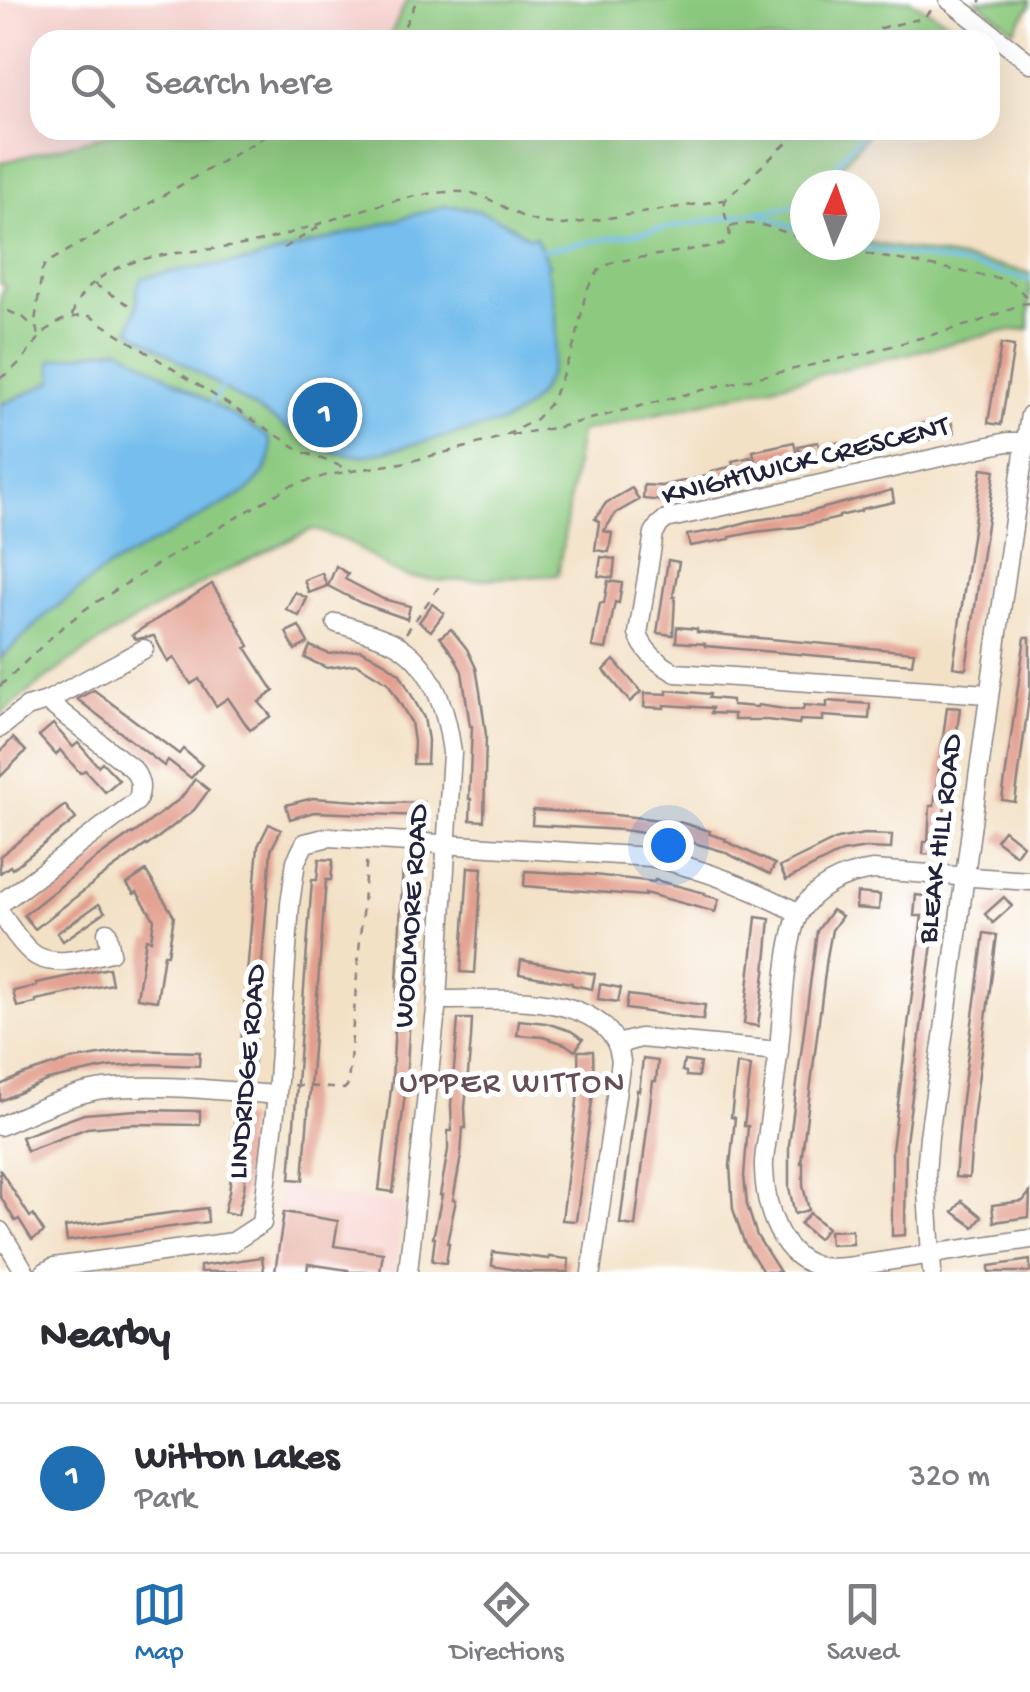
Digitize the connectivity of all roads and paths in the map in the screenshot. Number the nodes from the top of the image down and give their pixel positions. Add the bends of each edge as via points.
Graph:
1 (417, 0) edge
2 (940, 0) edge
3 (949, 0) edge
4 (403, 30) edge
5 (876, 30) edge
6 (988, 30) edge
7 (1000, 40) edge
8 (1030, 63) edge
9 (259, 140) edge
10 (790, 140) edge
11 (726, 199) junction
12 (324, 223) junction
13 (728, 228) junction
14 (790, 235) edge
15 (284, 248) dead end
16 (880, 256) edge
17 (93, 283) junction
18 (1030, 301) edge
19 (129, 305) dead end
20 (8, 311) dead end
21 (72, 316) junction
22 (36, 330) junction
23 (38, 337) junction
24 (0, 378) edge
25 (1030, 414) edge
26 (505, 436) junction
27 (1026, 442) junction
28 (353, 470) junction
29 (1023, 508) edge
30 (443, 581) dead end
31 (336, 623) dead end
32 (397, 645) junction
33 (144, 649) dead end
34 (0, 686) edge
35 (988, 694) junction
36 (47, 700) junction
37 (0, 728) edge
38 (368, 839) junction
39 (445, 844) junction
40 (966, 877) junction
41 (1030, 881) edge
42 (0, 904) edge
43 (0, 913) edge
44 (798, 914) junction
45 (107, 932) dead end
46 (437, 1000) junction
47 (618, 1044) junction
48 (779, 1051) junction
49 (278, 1089) junction
50 (0, 1126) edge
51 (0, 1231) edge
52 (1030, 1238) edge
53 (930, 1252) junction
54 (25, 1272) edge
55 (44, 1272) edge
56 (408, 1272) edge
57 (591, 1272) edge
58 (932, 1272) edge

1 - 4 path
2 - 5 path via 923,18
3 - 6 street
7 - 8 street
9 - 22 path via 45,264
10 - 11 path
11 - 12 path via 564,225 536,222 474,194 446,193
11 - 13 path
12 - 15 path
12 - 17 path via 236,247 159,256
13 - 14 path via 750,223
13 - 26 path via 730,238 721,246 612,262 599,270 586,292 558,390 536,419
16 - 18 path via 1002,279
17 - 19 path
17 - 21 path
18 - 26 path via 870,352
20 - 22 path
21 - 23 path
21 - 28 path via 90,316 303,452
22 - 23 path
23 - 24 path
25 - 27 street, BLEAK HILL ROAD
26 - 28 path
27 - 29 street, BLEAK HILL ROAD
27 - 35 street, KNIGHTWICK CRESCENT via 666,519 654,533 638,634 659,664 676,672
28 - 34 path via 290,486 151,568 73,619
29 - 35 street, BLEAK HILL ROAD
30 - 32 path
31 - 32 street, WOOLMORE ROAD
32 - 39 street, WOOLMORE ROAD via 428,674 447,720 452,753
33 - 36 street
35 - 40 street, BLEAK HILL ROAD
36 - 37 street via 27,706
36 - 42 street via 133,768 142,788 137,801
38 - 39 street, LINDRIDGE ROAD
38 - 49 street, LINDRIDGE ROAD via 306,843 296,861
38 - 49 path via 348,1085
39 - 44 street, LINDRIDGE ROAD via 651,858 742,885
39 - 46 street, WOOLMORE ROAD
40 - 41 street
40 - 44 street via 852,873 823,887
40 - 53 street, BLEAK HILL ROAD via 929,1136
43 - 45 street via 29,951 45,960 111,952
44 - 48 street
46 - 47 street via 546,1002 597,1021
46 - 56 street, WOOLMORE ROAD
47 - 48 street via 640,1038
47 - 57 street
48 - 53 street via 764,1168 772,1220 790,1250 825,1268
49 - 50 street via 100,1089
49 - 55 street, LINDRIDGE ROAD via 265,1214 250,1233 233,1242
51 - 54 street
52 - 53 street
53 - 58 street, BLEAK HILL ROAD

